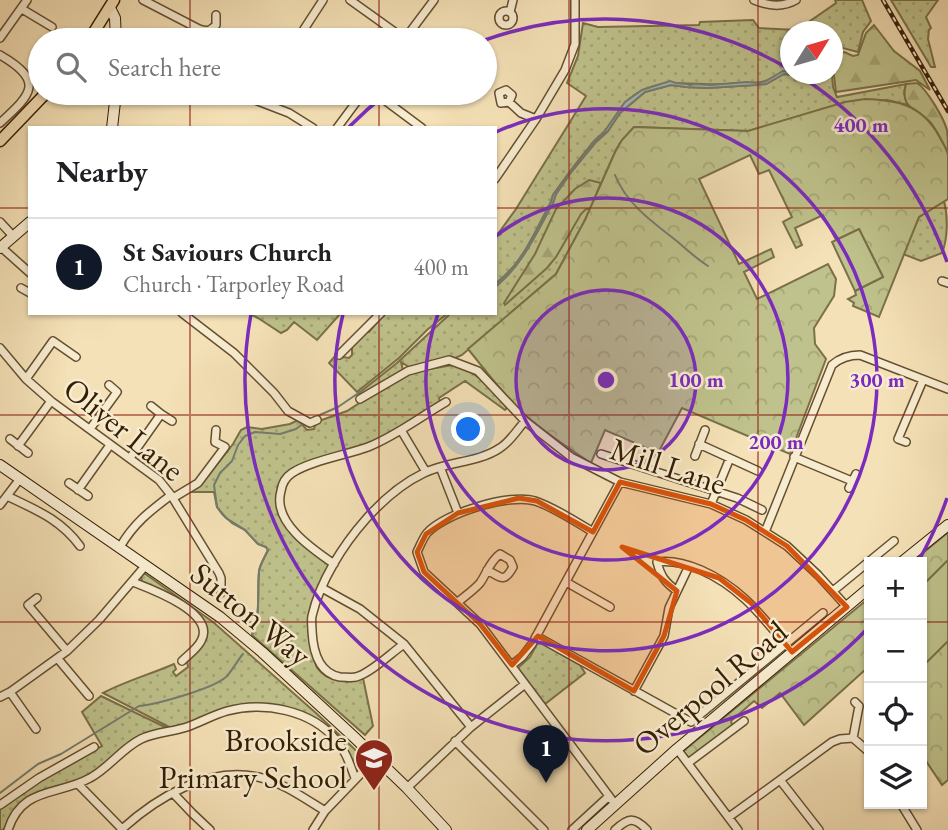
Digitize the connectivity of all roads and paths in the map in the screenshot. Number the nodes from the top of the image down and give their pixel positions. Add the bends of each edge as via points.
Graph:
1 (27, 0) edge
2 (143, 0) edge
3 (323, 0) edge
4 (350, 0) edge
5 (434, 0) edge
6 (513, 0) edge
7 (575, 0) edge
8 (754, 0) edge
9 (796, 0) edge
10 (112, 4) edge
11 (22, 9) junction
12 (509, 12) dead end
13 (216, 15) dead end
14 (52, 27) dead end
15 (97, 28) edge
16 (115, 28) edge
17 (200, 28) edge
18 (213, 28) edge
19 (306, 28) edge
20 (388, 28) edge
21 (414, 28) edge
22 (0, 38) edge
23 (0, 55) edge
24 (28, 82) edge
25 (28, 91) edge
26 (509, 102) dead end
27 (34, 105) edge
28 (115, 105) edge
29 (268, 105) edge
30 (354, 105) edge
31 (391, 105) edge
32 (536, 119) junction
33 (0, 123) edge
34 (112, 126) edge
35 (310, 126) edge
36 (338, 126) edge
37 (419, 126) edge
38 (0, 141) edge
39 (497, 176) edge
40 (0, 222) edge
41 (28, 224) edge
42 (13, 236) junction
43 (0, 247) edge
44 (28, 270) edge
45 (21, 288) dead end
46 (28, 292) edge
47 (185, 315) edge
48 (379, 315) edge
49 (0, 348) edge
50 (339, 355) dead end
51 (76, 357) dead end
52 (8, 358) junction
53 (0, 363) edge
54 (26, 379) junction
55 (923, 380) junction
56 (109, 385) dead end
57 (948, 389) edge
58 (360, 399) dead end
59 (51, 401) junction
60 (446, 401) dead end
61 (151, 406) dead end
62 (161, 414) junction
63 (317, 419) dead end
64 (172, 421) dead end
65 (525, 421) junction
66 (90, 429) junction
67 (216, 430) dead end
68 (401, 430) junction
69 (705, 430) dead end
70 (10, 439) dead end
71 (906, 442) dead end
72 (699, 444) junction
73 (110, 445) junction
74 (18, 446) junction
75 (27, 453) dead end
76 (601, 454) dead end
77 (695, 456) dead end
78 (794, 457) junction
79 (130, 458) junction
80 (730, 458) junction
81 (0, 466) edge
82 (440, 467) junction
83 (653, 471) junction
84 (758, 471) dead end
85 (426, 472) junction
86 (19, 480) junction
87 (852, 481) dead end
88 (620, 482) junction
89 (69, 483) dead end
90 (646, 488) junction
91 (78, 489) junction
92 (716, 492) junction
93 (7, 496) junction
94 (88, 496) dead end
95 (172, 496) junction
96 (711, 504) junction
97 (0, 505) edge
98 (762, 510) dead end
99 (458, 513) junction
100 (948, 525) edge
101 (593, 532) junction
102 (765, 532) junction
103 (894, 541) dead end
104 (80, 546) dead end
105 (120, 547) junction
106 (908, 557) edge
107 (334, 564) junction
108 (146, 565) junction
109 (689, 565) junction
110 (487, 570) dead end
111 (132, 582) junction
112 (566, 582) junction
113 (322, 587) junction
114 (677, 591) junction
115 (833, 592) junction
116 (220, 593) dead end
117 (864, 593) edge
118 (37, 598) dead end
119 (457, 602) junction
120 (610, 607) dead end
121 (847, 607) junction
122 (823, 613) dead end
123 (536, 636) junction
124 (404, 644) junction
125 (789, 648) junction
126 (67, 651) junction
127 (58, 659) junction
128 (182, 661) dead end
129 (512, 665) junction
130 (525, 684) junction
131 (634, 691) junction
132 (10, 692) junction
133 (89, 696) dead end
134 (0, 697) edge
135 (859, 704) dead end
136 (744, 720) dead end
137 (471, 727) junction
138 (36, 729) dead end
139 (853, 738) junction
140 (456, 741) junction
141 (94, 747) dead end
142 (864, 748) edge
143 (677, 749) junction
144 (376, 758) junction
145 (688, 763) junction
146 (355, 778) junction
147 (780, 780) junction
148 (78, 784) junction
149 (407, 788) junction
150 (173, 793) junction
151 (612, 800) junction
152 (0, 804) edge
153 (904, 809) edge
154 (325, 811) junction
155 (729, 817) junction
156 (8, 830) edge
157 (121, 830) edge
158 (210, 830) edge
159 (313, 830) edge
160 (446, 830) edge
161 (544, 830) edge
162 (572, 830) edge
163 (587, 830) edge
164 (615, 830) edge
165 (647, 830) edge
166 (738, 830) edge
167 (819, 830) edge
168 (917, 830) edge

1 - 11 street
2 - 17 street
3 - 19 street
4 - 20 street
5 - 21 street
6 - 12 street
7 - 32 street via 576,44
8 - 9 street via 776,6
10 - 15 main road
10 - 16 main road
11 - 14 street
11 - 22 street
13 - 18 street
23 - 24 street via 21,68
25 - 33 street
26 - 32 street
27 - 38 main road
28 - 34 main road
29 - 35 street
30 - 36 street
31 - 37 street
32 - 39 street
40 - 42 street
41 - 42 main road
42 - 43 main road
43 - 44 street
45 - 46 street
47 - 63 street via 234,353 288,411 310,423
48 - 50 street
49 - 52 street, Oliver Lane
51 - 54 street via 54,341
52 - 53 street
52 - 54 street, Oliver Lane
54 - 59 street, Oliver Lane
55 - 57 street
55 - 71 street via 894,437
55 - 78 street via 860,355 838,360
56 - 66 street via 117,392
58 - 65 street, Mill Lane via 408,371 449,360 478,371
59 - 66 street, Oliver Lane
59 - 74 street
60 - 68 street
61 - 62 street
62 - 64 street
62 - 79 street
65 - 82 street via 493,453
65 - 88 street, Mill Lane via 571,457
66 - 73 street, Oliver Lane
67 - 95 street via 215,442 225,447 198,484
68 - 85 street
68 - 107 street via 292,473 282,486 279,502 295,533
69 - 72 street
70 - 74 street
72 - 77 street
72 - 80 street
73 - 79 street, Oliver Lane
73 - 91 street
74 - 75 street
76 - 83 street
78 - 87 street
78 - 102 street
79 - 95 street, Oliver Lane
80 - 84 street
80 - 92 street
81 - 86 main road, Sutton Way
82 - 85 street
82 - 99 street
83 - 90 street
83 - 92 street
85 - 107 street via 379,505
86 - 93 street
86 - 105 main road, Sutton Way
88 - 90 street, Mill Lane
88 - 101 street
89 - 91 street
90 - 96 street, Mill Lane
91 - 94 street
92 - 96 street
92 - 98 street
93 - 97 street
93 - 104 street via 49,516
95 - 105 street via 140,519
95 - 116 street, Oliver Lane via 219,573
96 - 102 street, Mill Lane
99 - 101 street via 527,499
99 - 119 street via 426,534 417,552 424,572
100 - 106 main road
101 - 112 street
102 - 115 street, Mill Lane via 787,546
103 - 115 street
105 - 108 main road, Sutton Way
107 - 113 street
108 - 111 street
108 - 144 main road, Sutton Way via 256,647
109 - 114 street
109 - 114 street via 657,562 660,575
109 - 125 street via 719,578 751,603
110 - 119 street via 478,585
111 - 126 street
111 - 128 street via 171,597 200,622 200,643
112 - 120 street
112 - 123 street
113 - 124 street via 360,609
113 - 124 street via 311,619 313,644 325,670 335,676 357,677
114 - 131 street via 664,636
115 - 121 street, Mill Lane
117 - 121 main road, Overpool Road
118 - 126 street via 28,605
119 - 129 street
121 - 125 main road, Overpool Road
122 - 125 street, Overpool Road
123 - 129 street
123 - 131 street
124 - 137 street
125 - 131 street, Overpool Road via 691,722
125 - 143 main road, Overpool Road
126 - 127 street
127 - 132 street
127 - 133 street
129 - 130 street
130 - 137 street
130 - 151 street
132 - 134 street
132 - 138 street
135 - 139 street
136 - 145 street
137 - 140 street
139 - 142 street
139 - 147 street via 832,741
140 - 149 street
140 - 161 street
141 - 152 street
143 - 145 street
143 - 151 main road, Overpool Road
144 - 146 street
144 - 149 main road, Sutton Way
145 - 155 street
146 - 148 street via 347,755 322,727 292,712 256,708 229,711 139,740 105,769
146 - 154 street
147 - 155 street
147 - 167 street
148 - 156 street via 31,799
148 - 157 street
149 - 160 main road, Sutton Way
150 - 154 street via 209,778 257,777 300,794
150 - 157 street
150 - 158 street
151 - 162 street
151 - 163 main road, Overpool Road
153 - 168 street
154 - 159 street
155 - 166 street
164 - 165 street via 631,819

